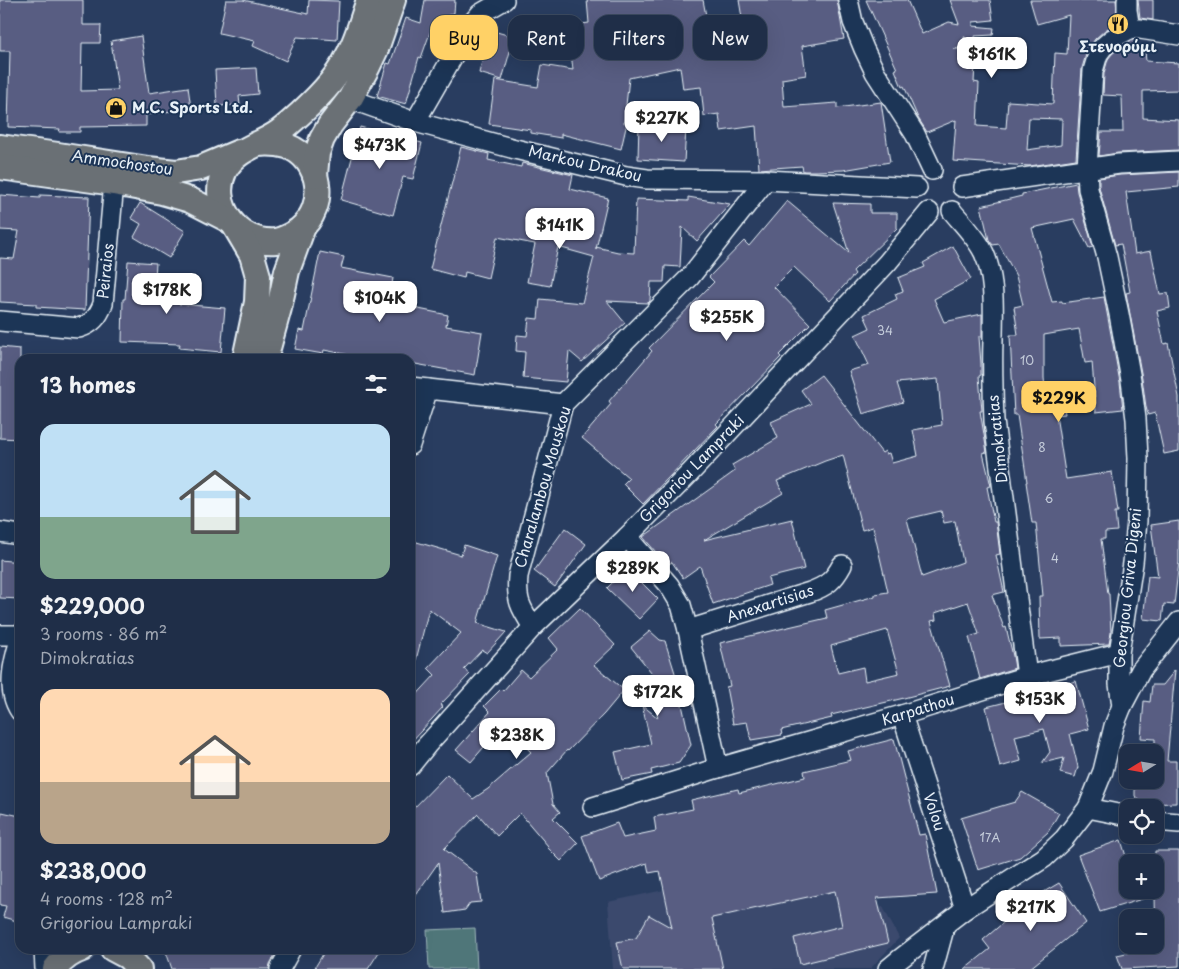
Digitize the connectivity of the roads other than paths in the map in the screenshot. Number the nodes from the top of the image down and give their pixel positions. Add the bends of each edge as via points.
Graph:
1 (369, 0) edge
2 (392, 0) edge
3 (504, 0) edge
4 (848, 0) edge
5 (1127, 0) edge
6 (1130, 29) junction
7 (1179, 35) edge
8 (350, 99) junction
9 (415, 122) junction
10 (0, 147) edge
11 (249, 148) junction
12 (1179, 161) edge
13 (0, 167) edge
14 (1087, 168) junction
15 (315, 175) junction
16 (949, 175) junction
17 (766, 180) junction
18 (114, 183) junction
19 (917, 188) junction
20 (952, 211) junction
21 (929, 212) junction
22 (233, 224) junction
23 (303, 226) junction
24 (0, 321) edge
25 (246, 354) edge
26 (266, 354) edge
27 (419, 388) edge
28 (563, 404) junction
29 (415, 413) edge
30 (0, 532) edge
31 (15, 534) edge
32 (627, 537) junction
33 (842, 565) dead end
34 (1179, 622) edge
35 (533, 627) junction
36 (688, 630) junction
37 (0, 635) edge
38 (15, 635) edge
39 (1119, 653) junction
40 (15, 656) edge
41 (1027, 676) junction
42 (15, 703) edge
43 (1122, 706) junction
44 (902, 715) junction
45 (415, 759) edge
46 (718, 768) junction
47 (593, 807) dead end
48 (1088, 808) junction
49 (1119, 814) edge
50 (1164, 822) edge
51 (1179, 823) edge
52 (965, 909) junction
53 (945, 925) junction
54 (288, 954) edge
55 (280, 969) edge
56 (888, 969) edge
57 (933, 969) edge

1 - 11 main road via 355,43 330,84 276,134
2 - 8 main road via 368,68
3 - 9 street via 480,14 472,23
4 - 16 street via 853,22 875,72 915,134
5 - 6 street
6 - 7 street
6 - 14 street, Georgiou Griva Digeni via 1112,39 1098,54 1093,71
8 - 9 street, Markou Drakou
8 - 15 main road via 322,139
9 - 17 street, Markou Drakou via 626,176
10 - 11 main road, Ammochostou via 176,172 201,168
11 - 15 main road via 268,143 288,147 306,159
11 - 22 main road via 234,157 224,171 220,188 222,205
12 - 14 street
13 - 18 main road, Ammochostou
14 - 16 street
14 - 39 street, Georgiou Griva Digeni via 1088,189 1119,314 1136,419 1137,521
15 - 23 main road via 318,193 314,211
16 - 19 street via 922,176
16 - 20 street via 962,195
17 - 19 street, Markou Drakou
17 - 28 street, Charalambou Mouskou via 690,277
18 - 22 main road, Ammochostou via 190,200
18 - 24 street, Peiraios via 103,304 99,315 78,328
19 - 21 street via 919,202
20 - 21 street via 942,215
20 - 41 street, Dimokratias via 980,244 989,266 994,420
21 - 32 street, Grigoriou Lampraki via 887,263
22 - 23 main road via 249,237 274,241 294,234
22 - 25 main road via 252,256 258,276 257,302
23 - 26 main road via 287,271
27 - 28 street
27 - 29 street
28 - 35 street, Charalambou Mouskou via 518,576 518,601
30 - 31 street
32 - 35 street, Grigoriou Lampraki
32 - 36 street via 675,593
33 - 36 street, Anexartisias via 823,588
34 - 43 street via 1141,670
35 - 45 street, Grigoriou Lampraki
36 - 46 street
37 - 38 street
39 - 41 street, Karpathou
39 - 43 street, Georgiou Griva Digeni
40 - 42 street via 12,688
41 - 44 street, Karpathou
43 - 48 street, Georgiou Griva Digeni via 1103,771
44 - 46 street, Karpathou
44 - 52 street, Volou
46 - 47 street, Karpathou
48 - 49 street
48 - 52 street, Georgiou Griva Digeni via 1044,858
50 - 51 street
52 - 53 street, Georgiou Griva Digeni
53 - 56 street, Georgiou Griva Digeni
53 - 57 street
54 - 55 street

